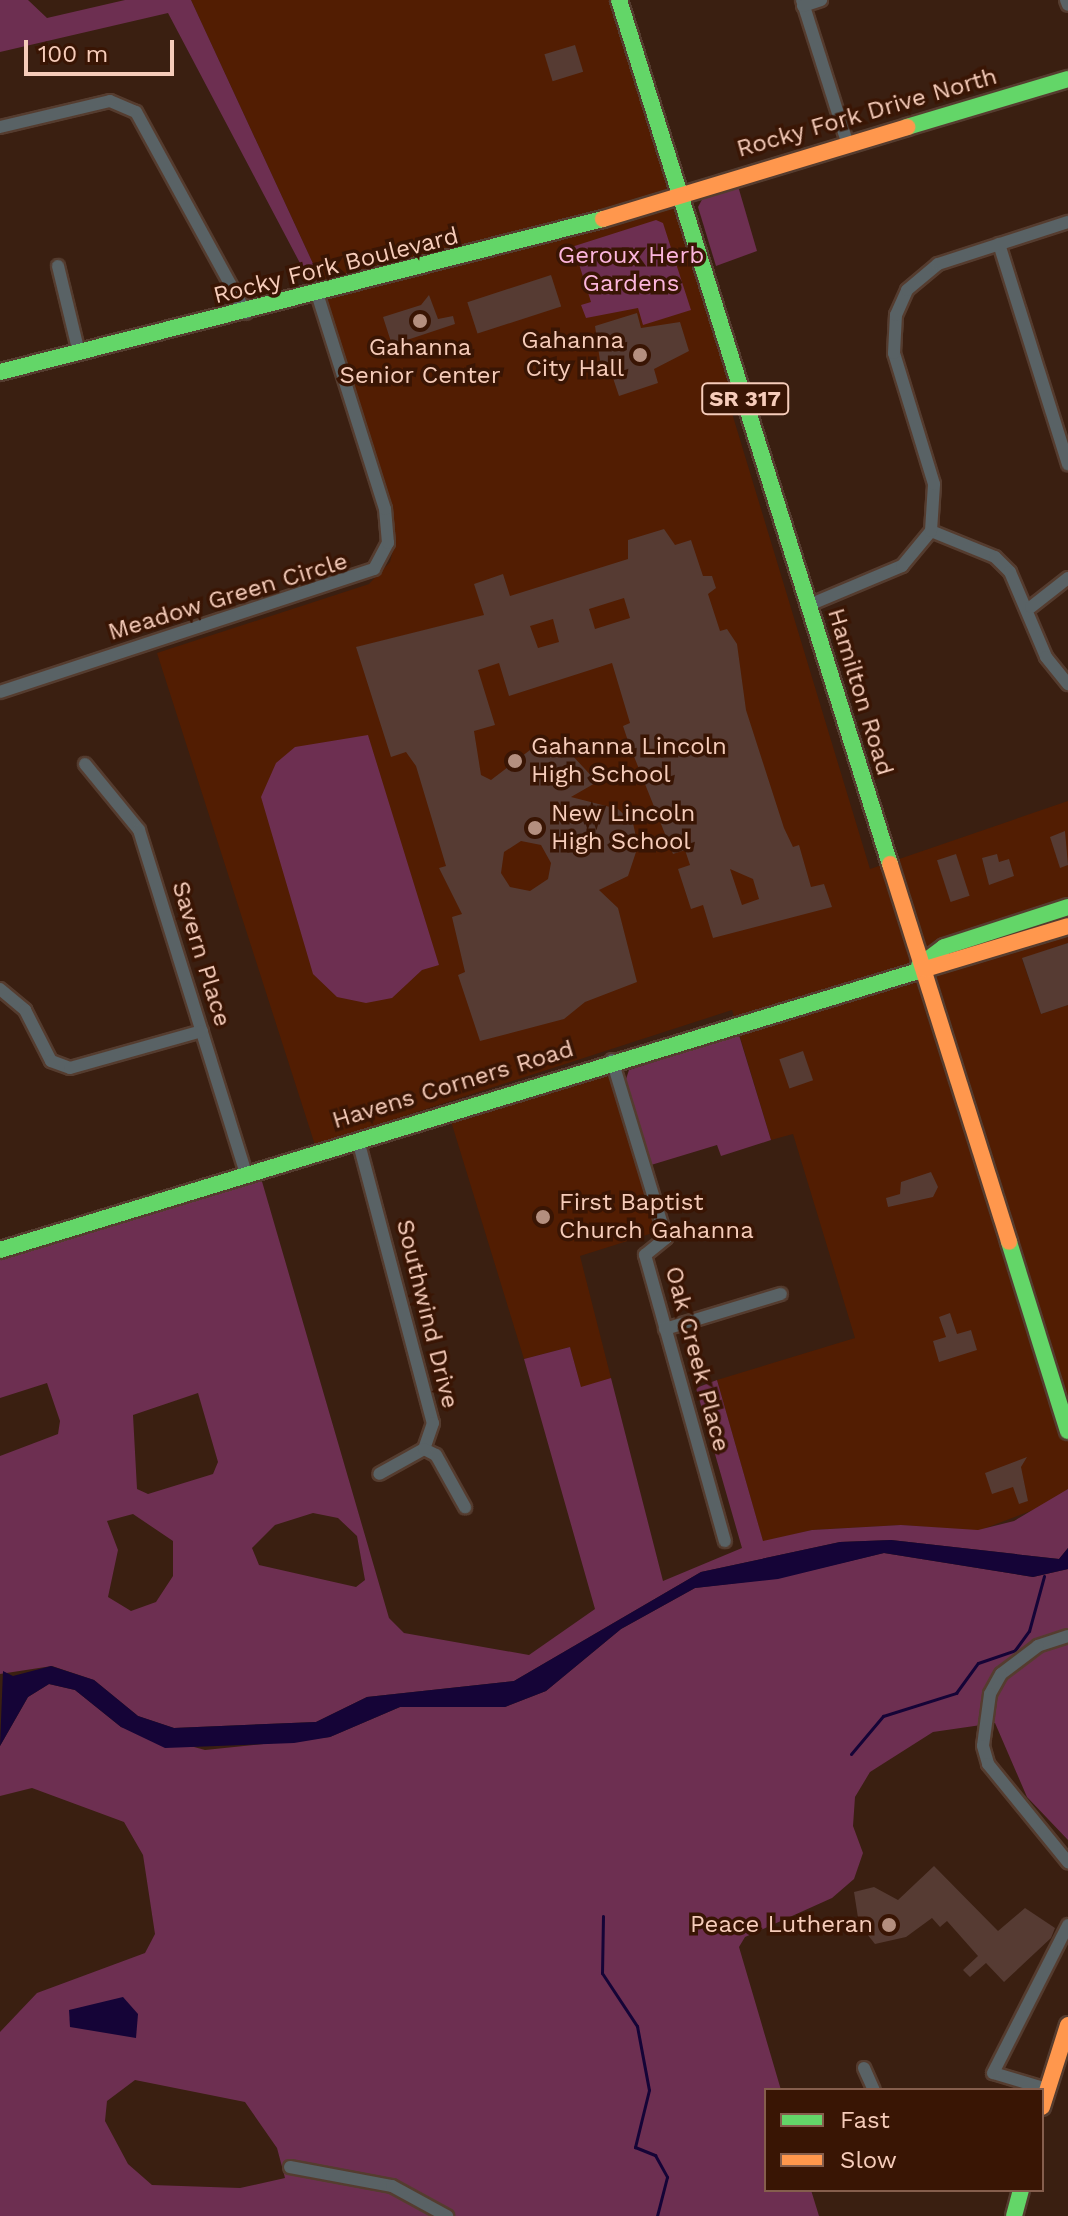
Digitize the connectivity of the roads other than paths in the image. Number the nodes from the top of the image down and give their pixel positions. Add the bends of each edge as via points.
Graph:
1 (619, 0) edge
2 (821, 0) edge
3 (802, 3) edge
4 (1068, 79) edge
5 (0, 127) edge
6 (847, 142) junction
7 (680, 193) junction
8 (1068, 222) edge
9 (999, 244) junction
10 (58, 266) dead end
11 (318, 296) junction
12 (246, 313) junction
13 (79, 353) junction
14 (0, 372) edge
15 (1068, 464) edge
16 (931, 531) junction
17 (1068, 578) edge
18 (809, 605) junction
19 (1031, 607) junction
20 (1068, 684) edge
21 (0, 692) edge
22 (85, 764) dead end
23 (1068, 907) edge
24 (1068, 926) edge
25 (919, 966) junction
26 (0, 989) edge
27 (202, 1031) junction
28 (612, 1060) junction
29 (358, 1140) junction
30 (246, 1173) junction
31 (0, 1250) edge
32 (781, 1294) dead end
33 (665, 1329) junction
34 (1058, 1397) junction
35 (1068, 1422) edge
36 (1068, 1431) edge
37 (424, 1449) junction
38 (379, 1474) dead end
39 (465, 1507) dead end
40 (725, 1541) dead end
41 (1068, 1636) edge
42 (1068, 1862) edge
43 (1068, 1925) edge
44 (1068, 2025) edge
45 (864, 2068) dead end
46 (873, 2088) edge
47 (1042, 2088) edge
48 (1044, 2088) edge
49 (1047, 2089) junction
50 (1044, 2100) edge
51 (290, 2167) dead end
52 (1020, 2192) edge
53 (447, 2216) edge
54 (1014, 2216) edge

1 - 7 main road, Hamilton Road / SR 317
2 - 3 street
3 - 6 street
4 - 6 main road, Rocky Fork Drive North
5 - 12 street via 110,101 136,112
6 - 7 main road, Rocky Fork Drive North
7 - 11 main road, Rocky Fork Boulevard via 492,252
7 - 18 main road, Hamilton Road / SR 317
8 - 9 street
9 - 15 street
9 - 16 street via 927,270 896,315 894,353 936,494
10 - 13 street
11 - 12 main road, Rocky Fork Boulevard
11 - 21 street, Meadow Green Circle via 385,509 388,543 374,569
12 - 13 main road, Rocky Fork Boulevard
13 - 14 main road, Rocky Fork Boulevard
16 - 18 street via 902,566
16 - 19 street via 995,557
17 - 19 street
18 - 25 main road, Hamilton Road / SR 317
19 - 20 street via 1046,657
22 - 27 street, Savern Place via 139,830
23 - 25 main road via 944,947
24 - 25 main road via 951,967
25 - 28 main road, Havens Corners Road
25 - 34 main road, Hamilton Road
26 - 27 street via 25,1010 51,1061 70,1068
27 - 30 street, Savern Place
28 - 29 main road, Havens Corners Road
28 - 33 street, Oak Creek Place via 666,1238 645,1255
29 - 30 main road, Havens Corners Road
29 - 37 street, Southwind Drive via 431,1396 433,1423
30 - 31 main road, Havens Corners Road
32 - 33 street
33 - 40 street, Oak Creek Place
34 - 35 main road, Hamilton Road
34 - 36 main road, Hamilton Road
37 - 38 street
37 - 39 street via 436,1455
41 - 42 street via 1038,1646 1001,1674 990,1694 983,1746 988,1764
43 - 47 street via 995,2078
44 - 49 main road
45 - 46 street
48 - 49 street
49 - 50 main road
51 - 53 street via 392,2186
52 - 54 main road

